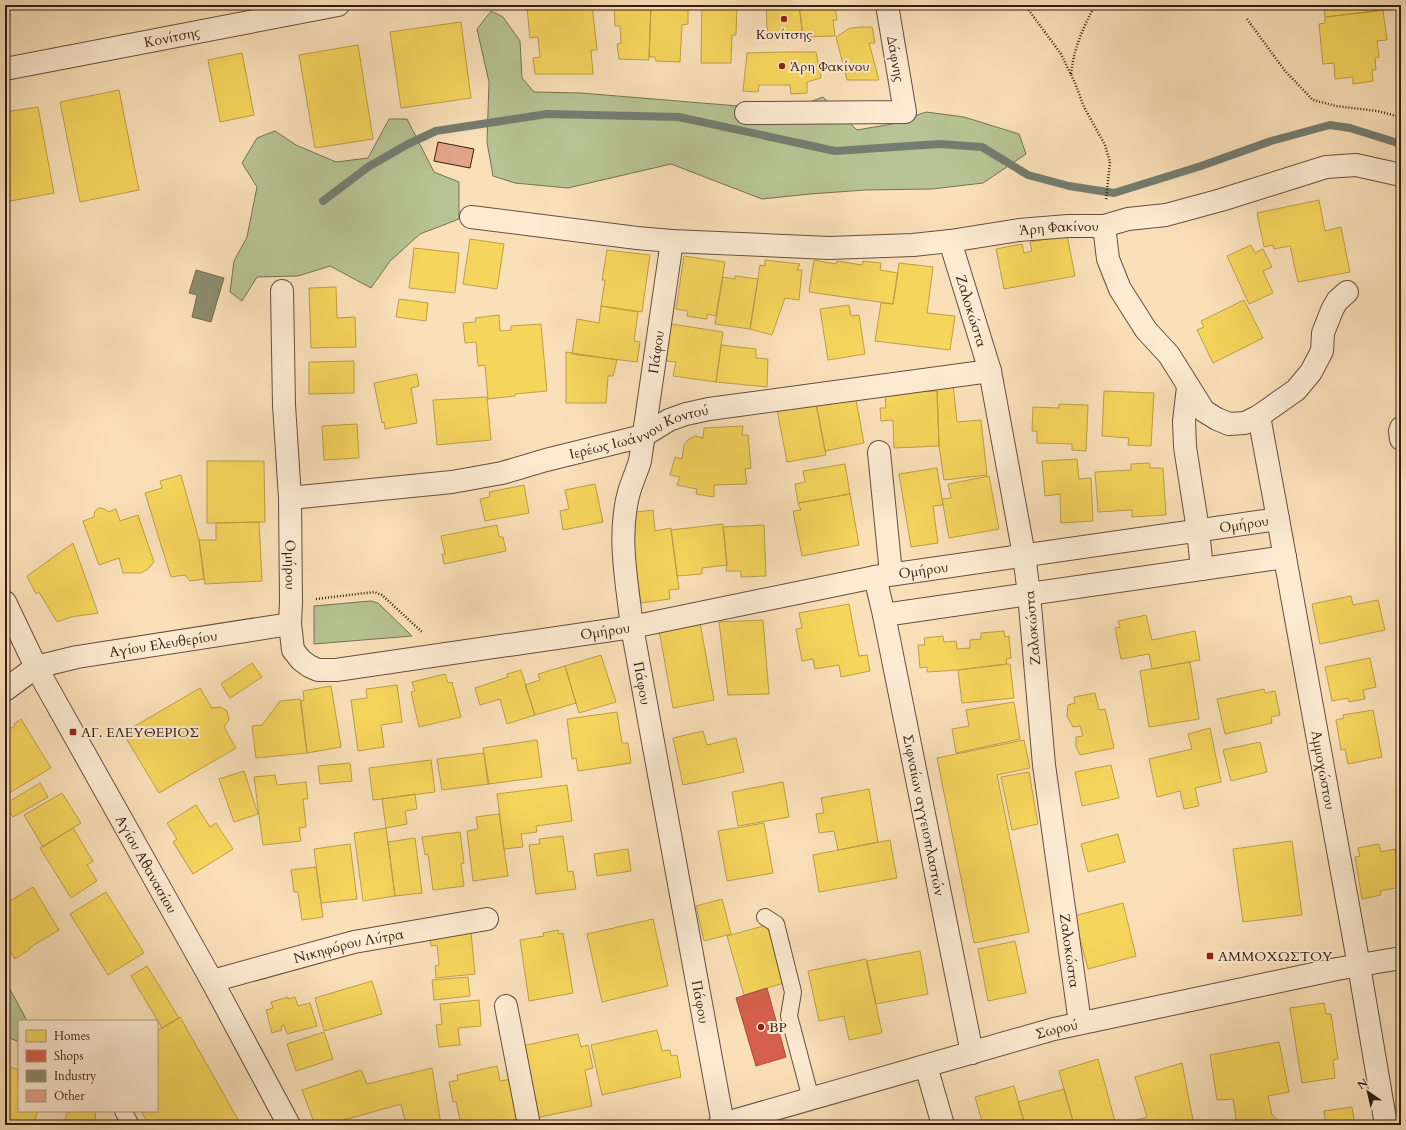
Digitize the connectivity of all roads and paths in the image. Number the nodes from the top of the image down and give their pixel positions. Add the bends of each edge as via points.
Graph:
1 (338, 5) edge
2 (887, 5) edge
3 (1025, 5) edge
4 (1095, 5) edge
5 (1247, 19) dead end
6 (5, 69) edge
7 (1071, 74) junction
8 (746, 113) dead end
9 (1401, 117) edge
10 (1401, 175) edge
11 (1106, 204) dead end
12 (471, 217) dead end
13 (1104, 226) junction
14 (950, 240) junction
15 (672, 241) junction
16 (282, 291) dead end
17 (1347, 292) dead end
18 (990, 371) junction
19 (1188, 387) junction
20 (1260, 416) junction
21 (1401, 428) edge
22 (643, 436) junction
23 (1401, 439) edge
24 (879, 452) dead end
25 (290, 498) junction
26 (1278, 518) junction
27 (1198, 530) junction
28 (1024, 555) junction
29 (1285, 557) junction
30 (1202, 569) junction
31 (883, 576) junction
32 (1029, 594) junction
33 (5, 602) edge
34 (291, 602) junction
35 (884, 615) junction
36 (290, 624) junction
37 (632, 626) junction
38 (446, 654) junction
39 (36, 667) junction
40 (5, 690) edge
41 (765, 917) dead end
42 (487, 919) dead end
43 (1401, 958) edge
44 (1359, 966) junction
45 (212, 980) junction
46 (506, 1006) dead end
47 (1080, 1023) junction
48 (972, 1053) junction
49 (926, 1066) junction
50 (811, 1099) junction
51 (124, 1112) edge
52 (721, 1124) edge
53 (131, 1125) edge
54 (289, 1125) edge
55 (529, 1125) edge
56 (943, 1125) edge
57 (1386, 1125) edge

1 - 6 street, Κονίτσης
2 - 8 street, Δάφνης via 905,112
3 - 7 path via 1061,54
4 - 7 path via 1083,28 1073,57
5 - 9 path via 1284,71 1313,100
7 - 11 path via 1084,107 1105,145 1110,162
10 - 13 street, Άρη Φακίνου via 1356,165 1326,167 1173,213 1128,219
12 - 15 street, Άρη Φακίνου
13 - 14 street, Άρη Φακίνου via 1019,230
13 - 19 street via 1108,259 1120,289 1146,330 1169,355
14 - 15 street, Άρη Φακίνου via 913,245 829,248
14 - 18 street, Ζαλοκώστα
15 - 22 street, Πάφου
16 - 25 street, Ομήρου via 284,405
17 - 20 street via 1332,310 1323,333 1322,351 1311,372 1296,390
18 - 22 street, Ιερέως Ιωάννου Κοντού via 709,409 669,420
18 - 28 street, Ζαλοκώστα
19 - 20 street via 1204,411 1229,424 1245,423
19 - 27 street via 1184,421 1185,447
20 - 26 street, Αμμοχώστου
21 - 23 street
22 - 25 street, Ιερέως Ιωάννου Κοντού via 502,473 452,482
22 - 37 street, Πάφου via 640,460 629,493 623,531
24 - 31 street, Σιφναίων αγγειοπλαστών
25 - 34 street, Ομήρου
26 - 27 street, Ομήρου
26 - 29 street, Αμμοχώστου
27 - 28 street, Ομήρου
27 - 30 street
28 - 31 street, Ομήρου
28 - 32 street, Ζαλοκώστα
29 - 30 street
29 - 44 street, Αμμοχώστου
30 - 32 street
31 - 35 street, Σιφναίων αγγειοπλαστών
31 - 37 street, Ομήρου
32 - 35 street
32 - 47 street, Ζαλοκώστα via 1044,765
33 - 39 street, Αγίου Αθανασίου
34 - 36 street, Ομήρου
34 - 38 path via 374,592 382,595
35 - 48 street, Σιφναίων αγγειοπλαστών
36 - 38 street, Ομήρου via 293,650 301,660 318,670 336,670
36 - 39 street, Αγίου Ελευθερίου via 77,658
37 - 38 street, Ομήρου
37 - 52 street, Πάφου
39 - 40 street
39 - 45 street, Αγίου Αθανασίου
41 - 50 lane via 776,924 793,992 789,1016
42 - 45 street, Νικηφόρου Λύτρα via 354,942
43 - 44 street, Σωρού
44 - 47 street, Σωρού
44 - 57 street, Αμμοχώστου
45 - 54 street, Αγίου Αθανασίου
46 - 55 street
47 - 48 street, Σωρού
48 - 49 street, Σωρού
49 - 50 street, Σωρού
49 - 56 street
50 - 52 street, Σωρού
51 - 53 lane

